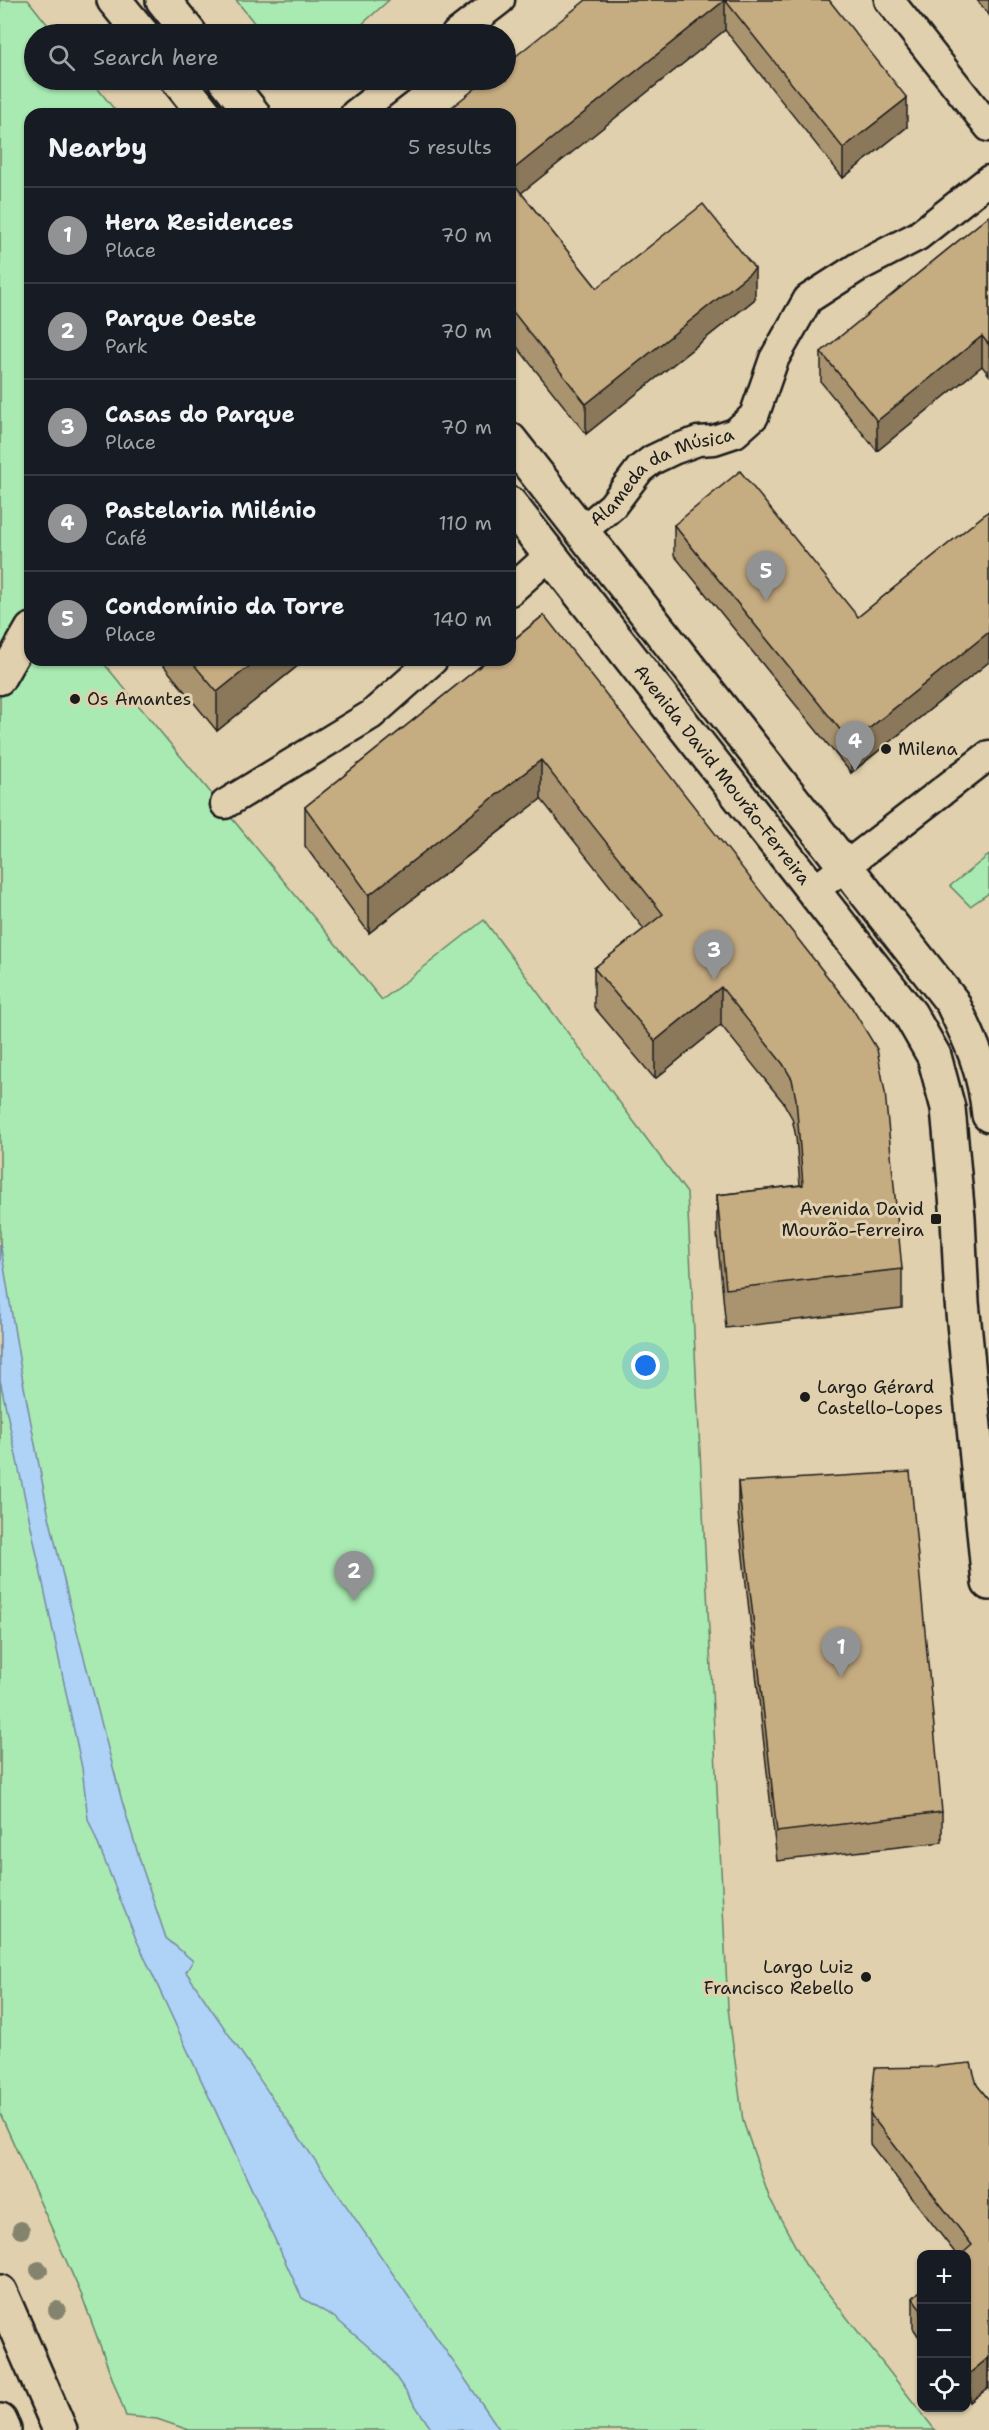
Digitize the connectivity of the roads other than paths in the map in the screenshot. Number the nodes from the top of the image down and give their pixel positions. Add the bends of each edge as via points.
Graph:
1 (114, 0) edge
2 (163, 0) edge
3 (500, 0) edge
4 (890, 0) edge
5 (134, 24) edge
6 (182, 24) edge
7 (469, 24) edge
8 (186, 90) edge
9 (234, 90) edge
10 (386, 90) edge
11 (200, 108) edge
12 (248, 108) edge
13 (363, 108) edge
14 (989, 127) edge
15 (989, 180) edge
16 (516, 448) edge
17 (516, 512) edge
18 (582, 531) junction
19 (550, 555) junction
20 (516, 586) edge
21 (24, 638) edge
22 (426, 666) edge
23 (0, 680) edge
24 (989, 755) edge
25 (225, 804) dead end
26 (845, 867) junction
27 (812, 892) junction
28 (989, 1115) edge
29 (989, 1583) edge
30 (0, 2292) edge
31 (0, 2421) edge
32 (4, 2430) edge
33 (60, 2430) edge

1 - 5 street
2 - 6 street
3 - 7 street
4 - 14 street
8 - 11 street
9 - 12 street
10 - 13 street
15 - 18 street, Alameda da Música via 918,236 808,299 774,359 754,416 735,434 699,441 652,460 640,469 612,506
16 - 18 street
17 - 19 street, Avenida David Mourão-Ferreira
18 - 26 street
19 - 20 street
19 - 27 street, Avenida David Mourão-Ferreira
21 - 23 street
22 - 25 street via 371,715
24 - 26 street
26 - 27 street
26 - 28 street via 952,1002 978,1055
27 - 29 street, Avenida David Mourão-Ferreira via 910,1014 934,1056 948,1108
30 - 33 street
31 - 32 street

